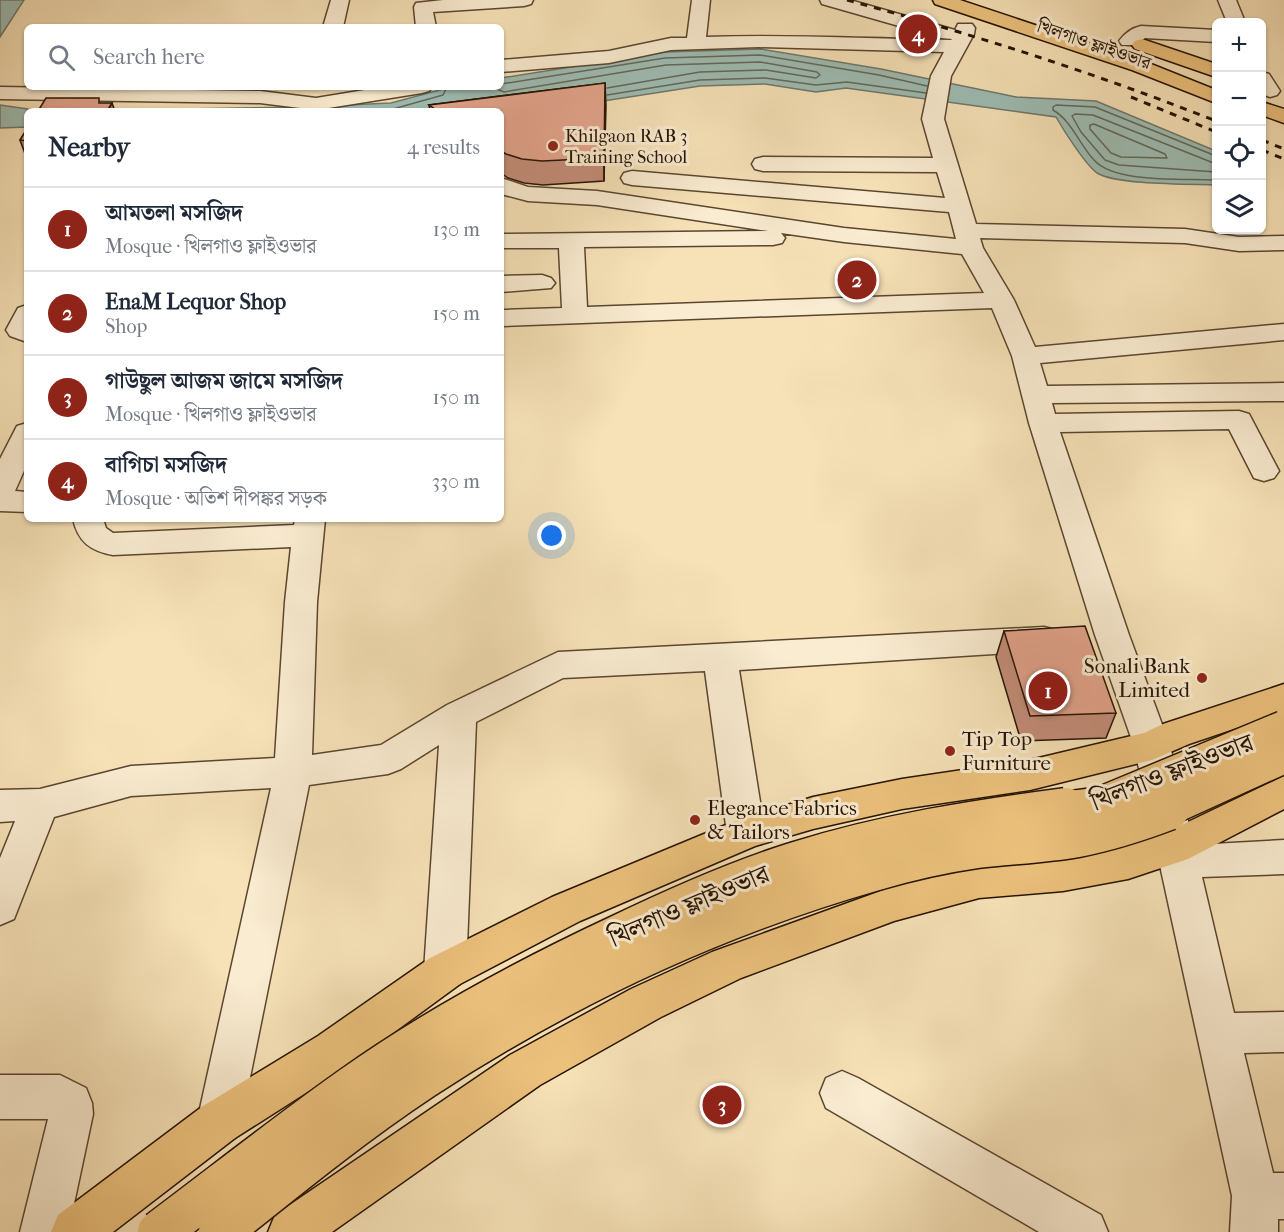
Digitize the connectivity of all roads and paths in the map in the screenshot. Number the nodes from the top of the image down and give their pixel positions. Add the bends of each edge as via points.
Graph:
1 (340, 0) edge
2 (524, 0) edge
3 (701, 0) edge
4 (942, 0) edge
5 (1227, 0) edge
6 (818, 8) edge
7 (1021, 10) junction
8 (1234, 18) edge
9 (965, 19) edge
10 (334, 24) edge
11 (426, 24) edge
12 (1072, 24) dead end
13 (1107, 34) dead end
14 (1212, 36) edge
15 (1130, 41) junction
16 (696, 43) junction
17 (817, 44) junction
18 (504, 65) edge
19 (1212, 70) edge
20 (1212, 79) edge
21 (1212, 88) edge
22 (406, 90) edge
23 (0, 93) edge
24 (1267, 93) edge
25 (175, 95) junction
26 (315, 95) edge
27 (1212, 96) edge
28 (1284, 107) edge
29 (162, 108) edge
30 (1266, 117) edge
31 (1284, 117) edge
32 (1284, 124) edge
33 (763, 164) dead end
34 (947, 165) junction
35 (632, 178) dead end
36 (504, 188) edge
37 (794, 228) junction
38 (965, 228) junction
39 (571, 240) junction
40 (504, 241) edge
41 (1284, 243) edge
42 (542, 283) dead end
43 (504, 284) edge
44 (1001, 300) junction
45 (575, 315) junction
46 (504, 318) edge
47 (24, 319) edge
48 (24, 332) edge
49 (1284, 332) edge
50 (1025, 356) junction
51 (1284, 392) edge
52 (1035, 395) junction
53 (1043, 423) junction
54 (24, 439) edge
55 (1264, 471) dead end
56 (0, 491) edge
57 (0, 501) edge
58 (24, 502) edge
59 (88, 522) edge
60 (309, 527) edge
61 (1112, 635) junction
62 (720, 658) junction
63 (1284, 698) edge
64 (459, 715) junction
65 (1284, 728) edge
66 (1152, 746) junction
67 (1284, 756) edge
68 (293, 772) junction
69 (1284, 791) edge
70 (40, 805) junction
71 (0, 806) edge
72 (746, 833) junction
73 (1176, 855) junction
74 (1284, 857) edge
75 (0, 907) edge
76 (445, 971) junction
77 (1284, 1032) edge
78 (1217, 1033) junction
79 (842, 1092) dead end
80 (0, 1098) edge
81 (219, 1122) junction
82 (1265, 1208) edge
83 (44, 1232) edge
84 (75, 1232) edge
85 (159, 1232) edge
86 (220, 1232) edge
87 (292, 1232) edge
88 (1084, 1232) edge

1 - 10 street
2 - 11 street via 423,8
3 - 16 street
4 - 27 main road via 1139,66
5 - 8 street
6 - 9 street
6 - 17 street
7 - 9 main road
7 - 12 main road
7 - 20 main road, খিলগাও ফ্লাইওভার
9 - 17 street
9 - 21 main road, খিলগাও ফ্লাইওভার via 1069,34
9 - 34 street via 940,76 933,119
13 - 15 main road
14 - 15 street via 1141,32
15 - 19 main road
16 - 17 street
16 - 18 street via 609,57
22 - 26 street via 375,96
23 - 25 street
24 - 28 main road
24 - 31 main road
25 - 26 street
25 - 29 street
30 - 32 main road
33 - 34 street
34 - 38 street
35 - 38 street
36 - 37 street
37 - 38 street
37 - 39 street via 770,240
38 - 41 street via 1161,235 1239,244
38 - 44 street
39 - 40 street
39 - 45 street
42 - 43 street
44 - 45 street
44 - 50 street
45 - 46 street
47 - 48 street via 19,330
49 - 50 street
50 - 52 street
51 - 52 street
52 - 53 street
53 - 55 street via 1239,420
53 - 61 street
54 - 56 street
57 - 58 street
59 - 60 street via 100,542 113,544
60 - 68 street
61 - 62 street
61 - 66 street
62 - 64 street via 558,665
62 - 72 street
63 - 66 main road via 1176,734
64 - 68 street via 388,759
64 - 76 street
65 - 85 main road, খিলগাও ফ্লাইওভার, bridge via 1101,804 964,822 885,838 795,863 671,911 542,972 414,1047 352,1087
66 - 72 main road via 1030,775 902,794 813,813
66 - 73 street
67 - 86 main road, খিলগাও ফ্লাইওভার, bridge via 1124,824 1071,837 950,852 841,880 701,928 563,996 420,1080
68 - 70 street via 131,781
68 - 81 street
69 - 73 main road
70 - 71 street
70 - 75 street
72 - 76 main road via 566,909
73 - 74 street
73 - 78 street
73 - 87 main road via 1064,874 979,881 892,904 727,965 646,1003 525,1070
76 - 81 main road via 333,1051
77 - 78 street
78 - 82 street
79 - 88 street
80 - 83 street via 60,1097 70,1103 71,1114
81 - 84 main road

